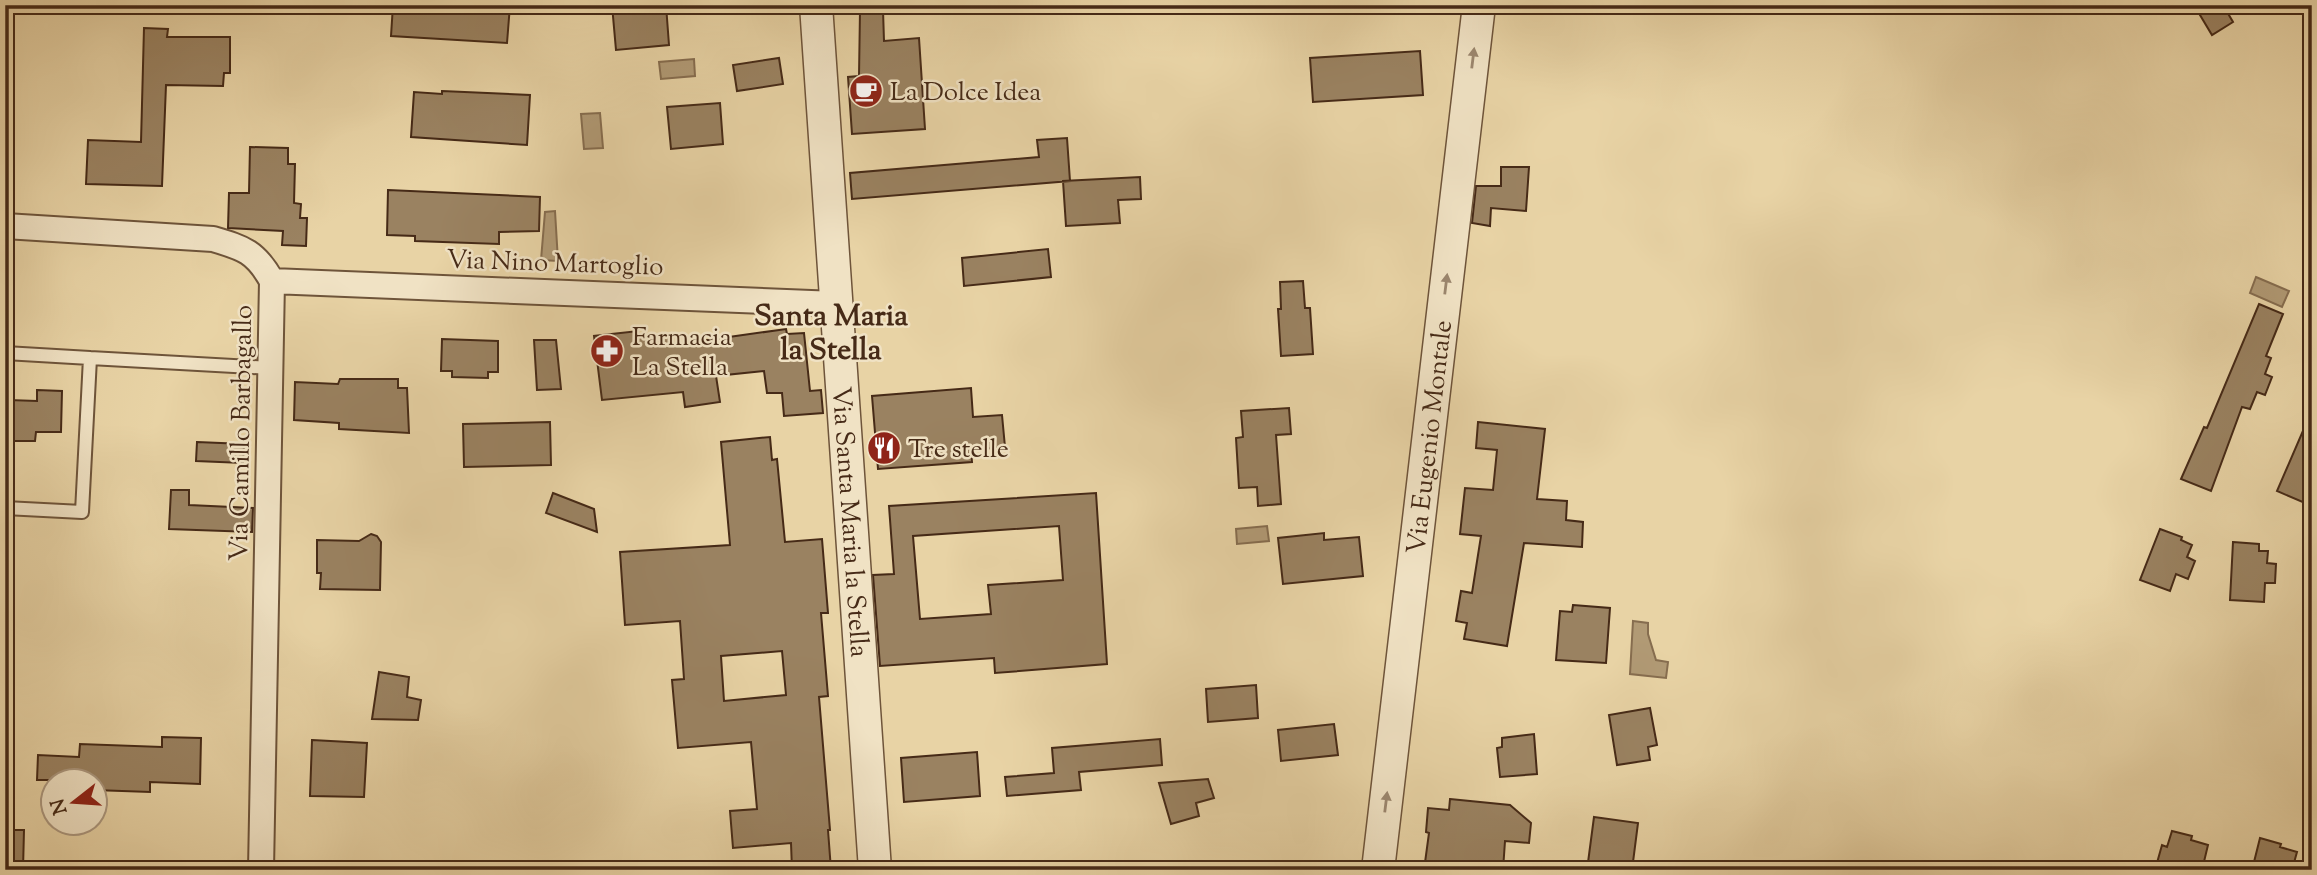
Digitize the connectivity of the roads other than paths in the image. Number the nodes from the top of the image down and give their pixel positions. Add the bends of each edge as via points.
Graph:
1 (816, 5) edge
2 (1479, 5) edge
3 (5, 226) edge
4 (272, 281) junction
5 (836, 304) junction
6 (5, 354) edge
7 (90, 358) junction
8 (270, 368) junction
9 (5, 508) edge
10 (261, 870) edge
11 (875, 870) edge
12 (1378, 870) edge

1 - 5 street, Via Santa Maria la Stella
12 -> 2 street, Via Eugenio Montale
3 - 4 street, Via Camillo Barbagallo via 214,239 245,248
4 - 5 street, Via Nino Martoglio
4 - 8 street, Via Camillo Barbagallo
5 - 11 street, Via Santa Maria la Stella
6 - 7 lane
7 - 8 lane
7 - 9 lane via 82,512
8 - 10 street, Via Camillo Barbagallo

